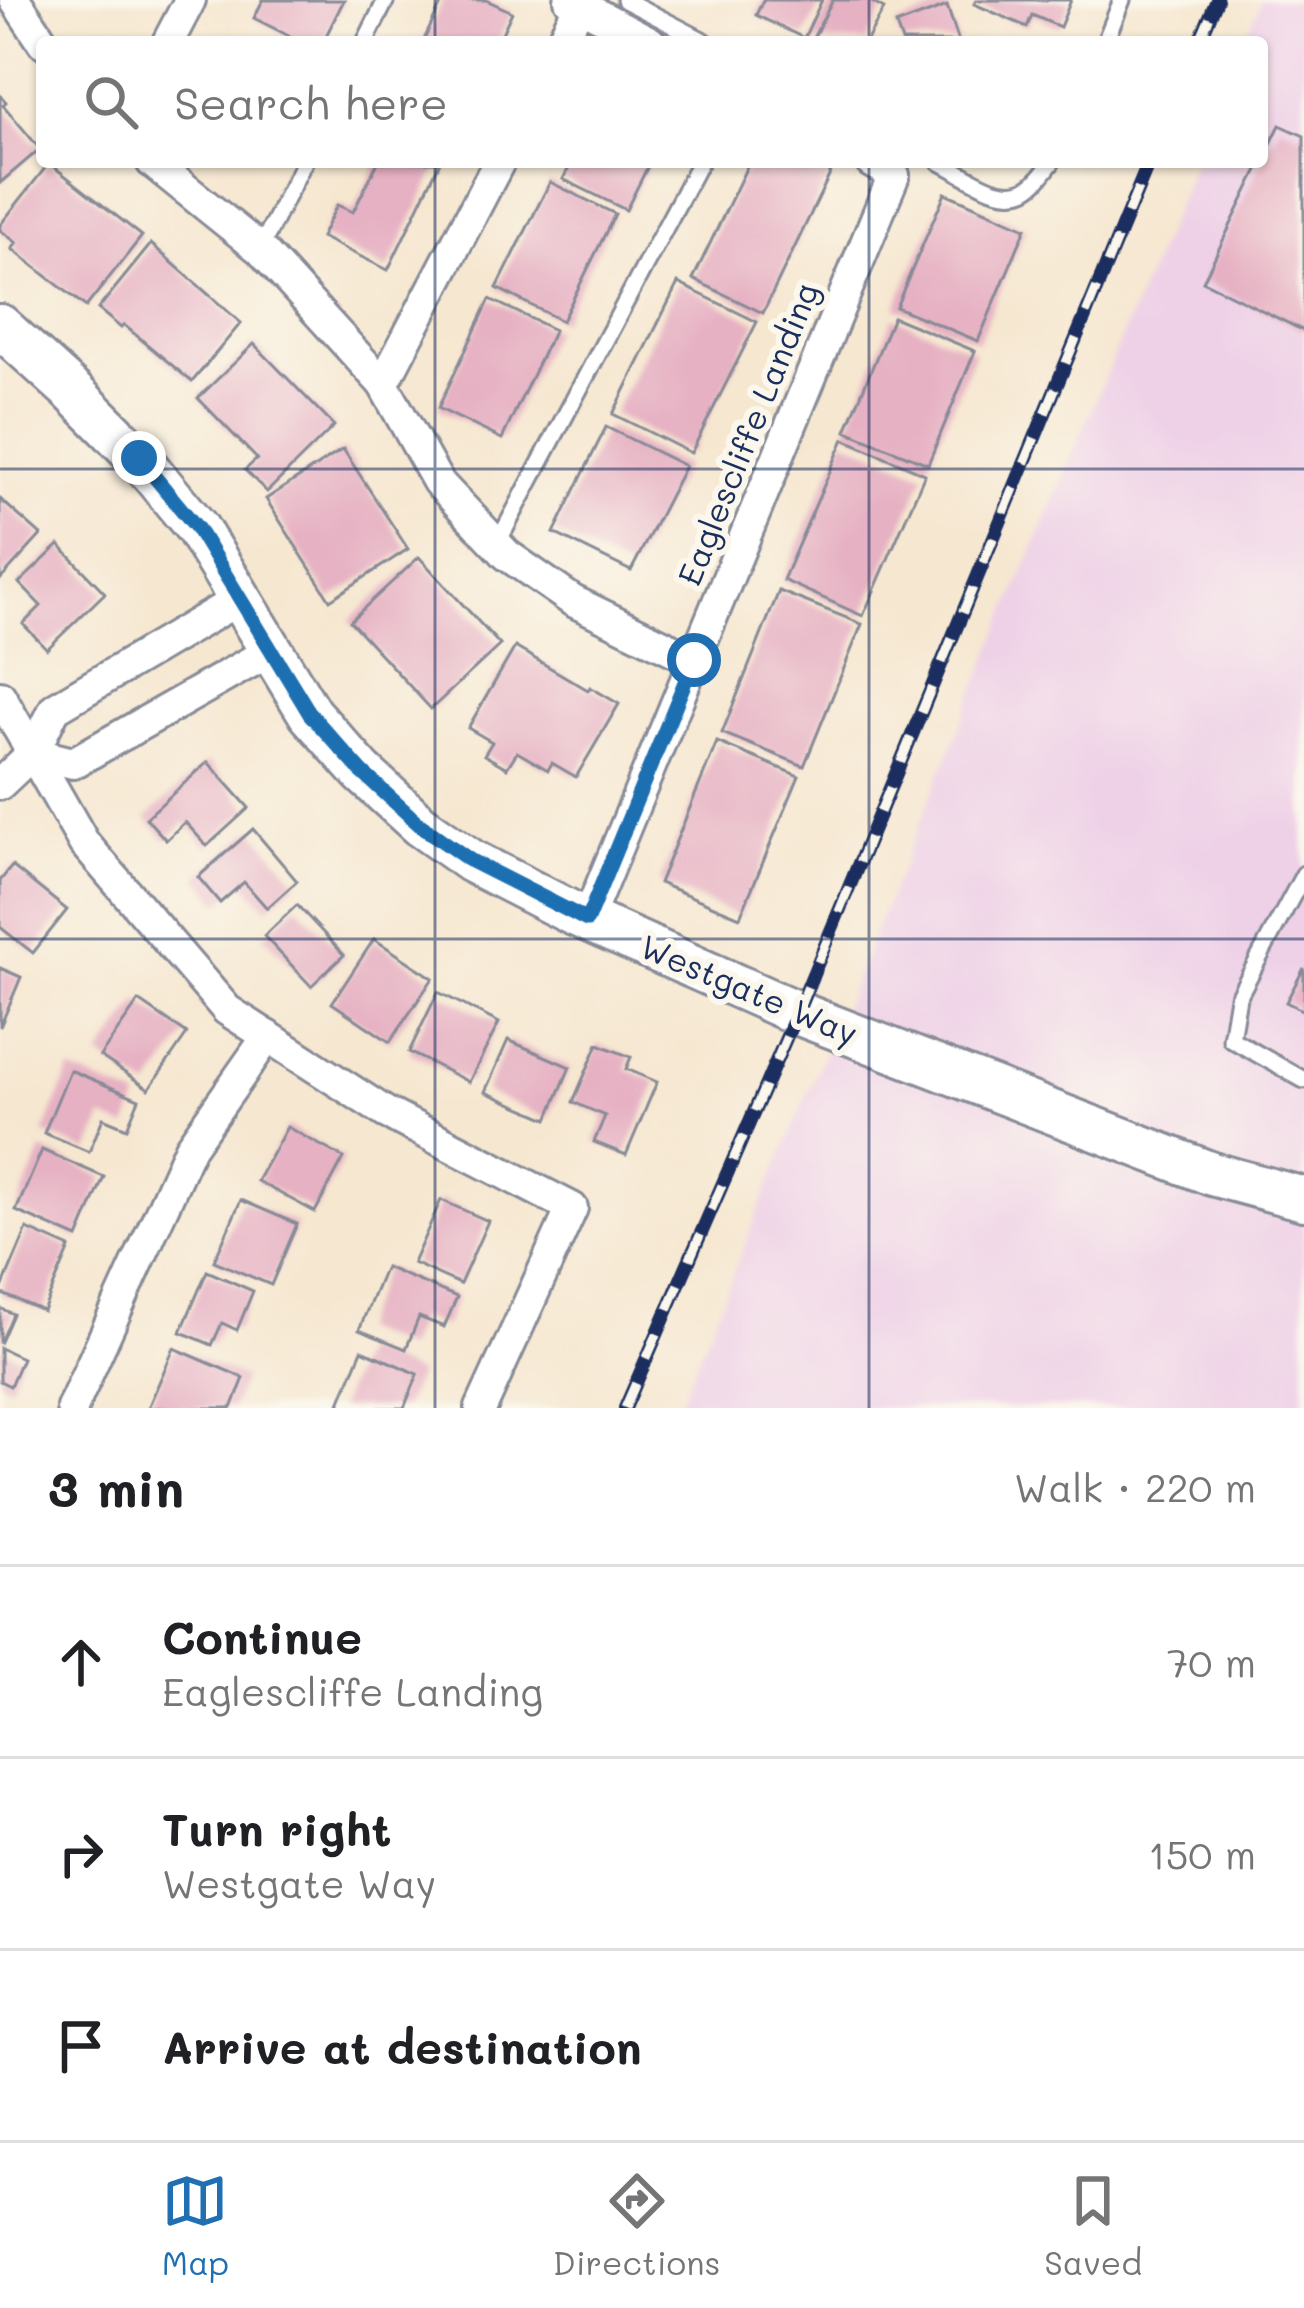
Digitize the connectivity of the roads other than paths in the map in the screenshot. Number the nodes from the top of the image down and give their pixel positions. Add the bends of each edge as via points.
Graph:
1 (15, 0) edge
2 (190, 0) edge
3 (386, 0) edge
4 (625, 0) edge
5 (1122, 0) edge
6 (575, 3) edge
7 (39, 36) edge
8 (171, 36) edge
9 (367, 36) edge
10 (563, 36) edge
11 (638, 36) edge
12 (694, 36) edge
13 (1107, 36) edge
14 (159, 168) edge
15 (301, 168) edge
16 (496, 168) edge
17 (697, 168) edge
18 (882, 168) edge
19 (953, 168) edge
20 (1047, 168) edge
21 (260, 249) junction
22 (0, 326) edge
23 (383, 384) junction
24 (497, 544) junction
25 (239, 599) junction
26 (270, 651) junction
27 (694, 660) junction
28 (0, 696) edge
29 (33, 753) junction
30 (0, 784) edge
31 (1304, 874) edge
32 (587, 920) junction
33 (268, 1036) junction
34 (1304, 1080) edge
35 (1304, 1199) edge
36 (72, 1408) edge
37 (481, 1408) edge

1 - 7 street
2 - 8 street
3 - 9 lane
4 - 12 lane
5 - 13 lane
6 - 10 street
6 - 11 street
14 - 21 street
15 - 21 lane
16 - 23 street
17 - 24 lane
18 - 27 street, Eaglescliffe Landing
19 - 20 lane via 1007,194
21 - 23 street
22 - 25 street, Westgate Way via 139,458 197,528
23 - 24 street via 438,482
24 - 27 street via 574,601
25 - 26 street, Westgate Way
25 - 29 street via 55,708
26 - 29 street via 73,763
26 - 32 street, Westgate Way via 310,714 420,825 471,861
27 - 32 street, Eaglescliffe Landing
28 - 29 street
29 - 30 street
29 - 33 street via 84,843 227,1010
31 - 34 lane via 1238,997 1231,1039
32 - 35 street, Westgate Way via 1033,1106 1212,1174
33 - 36 street via 190,1147
33 - 37 street via 385,1112 572,1208

